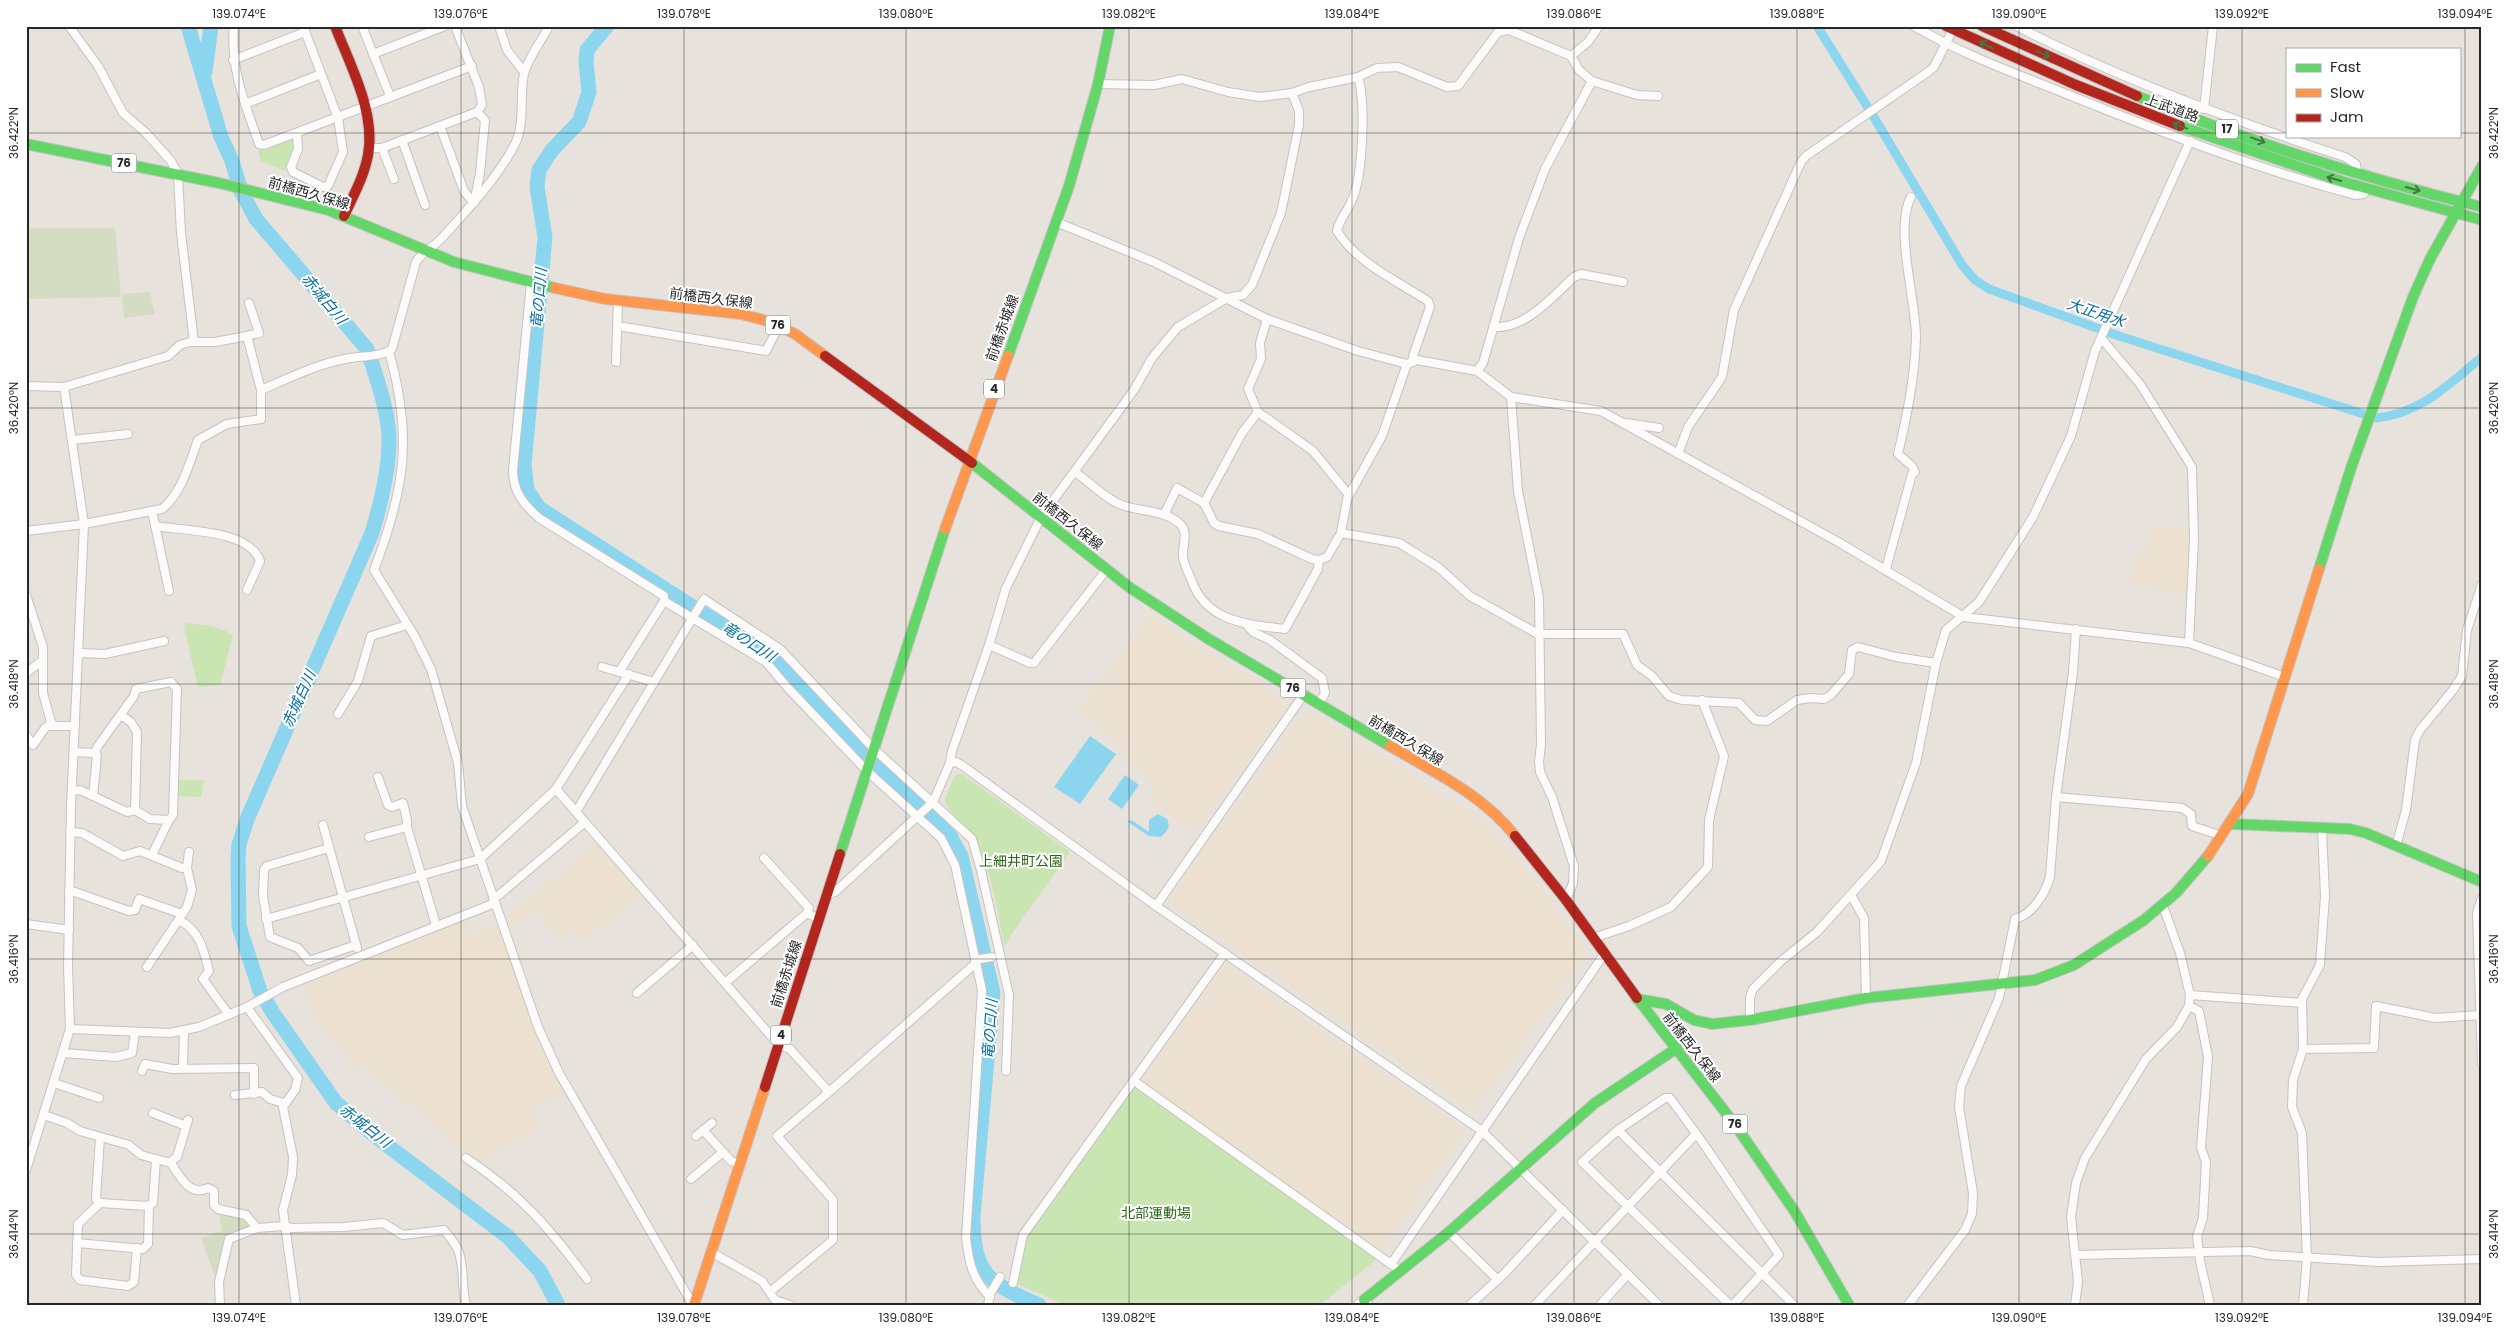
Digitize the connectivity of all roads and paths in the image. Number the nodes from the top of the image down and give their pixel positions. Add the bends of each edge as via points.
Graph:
1 (68, 26) edge
2 (234, 26) edge
3 (335, 26) edge
4 (362, 26) edge
5 (445, 26) edge
6 (456, 26) edge
7 (499, 26) edge
8 (549, 26) edge
9 (1110, 26) edge
10 (1599, 26) edge
11 (1914, 26) edge
12 (1982, 26) edge
13 (2016, 26) edge
14 (2213, 26) edge
15 (304, 29) edge
16 (1949, 29) edge
17 (1946, 45) junction
18 (373, 54) junction
19 (1571, 56) junction
20 (233, 60) junction
21 (472, 66) junction
22 (524, 72) junction
23 (321, 74) junction
24 (1358, 77) junction
25 (1592, 81) junction
26 (1098, 84) junction
27 (1292, 93) junction
28 (390, 96) junction
29 (1658, 96) dead end
30 (245, 104) junction
31 (364, 106) junction
32 (2204, 109) junction
33 (477, 112) junction
34 (338, 118) junction
35 (440, 126) junction
36 (297, 133) junction
37 (2286, 137) edge
38 (2289, 138) edge
39 (402, 140) junction
40 (2190, 141) junction
41 (26, 144) edge
42 (369, 148) junction
43 (382, 148) junction
44 (2482, 166) edge
45 (2357, 173) junction
46 (178, 174) junction
47 (394, 179) dead end
48 (2366, 188) junction
49 (1911, 196) dead end
50 (2462, 202) junction
51 (474, 203) junction
52 (425, 205) dead end
53 (2482, 207) edge
54 (2456, 214) junction
55 (344, 216) junction
56 (2482, 220) edge
57 (1056, 222) junction
58 (424, 250) junction
59 (1623, 282) dead end
60 (532, 283) junction
61 (1227, 298) junction
62 (618, 300) junction
63 (249, 303) dead end
64 (1267, 318) junction
65 (618, 326) junction
66 (779, 326) junction
67 (1493, 327) junction
68 (247, 336) junction
69 (2102, 336) junction
70 (194, 342) junction
71 (387, 352) junction
72 (616, 362) dead end
73 (1410, 363) junction
74 (1477, 371) junction
75 (26, 386) edge
76 (64, 387) junction
77 (260, 390) junction
78 (1511, 397) junction
79 (1258, 412) junction
80 (1624, 423) junction
81 (1659, 428) dead end
82 (128, 434) dead end
83 (72, 440) junction
84 (1678, 454) junction
85 (969, 460) junction
86 (1075, 472) junction
87 (1349, 495) junction
88 (1204, 504) junction
89 (152, 511) junction
90 (1164, 516) junction
91 (1041, 517) junction
92 (84, 524) junction
93 (155, 526) junction
94 (26, 531) edge
95 (1341, 533) junction
96 (1319, 560) junction
97 (1107, 569) junction
98 (1886, 569) junction
99 (2482, 584) edge
100 (247, 590) dead end
101 (169, 591) dead end
102 (26, 595) edge
103 (664, 601) junction
104 (2478, 606) edge
105 (694, 616) junction
106 (1964, 617) junction
107 (407, 624) junction
108 (1247, 625) junction
109 (2076, 629) junction
110 (1538, 634) junction
111 (164, 641) dead end
112 (2189, 643) junction
113 (989, 645) junction
114 (79, 653) junction
115 (43, 660) junction
116 (1936, 662) junction
117 (602, 667) dead end
118 (620, 672) junction
119 (26, 673) edge
120 (629, 674) junction
121 (2285, 677) junction
122 (654, 682) junction
123 (1304, 694) junction
124 (1702, 700) junction
125 (1320, 704) junction
126 (338, 714) dead end
127 (122, 716) junction
128 (52, 723) junction
129 (75, 726) junction
130 (26, 735) edge
131 (873, 750) junction
132 (74, 752) junction
133 (95, 753) junction
134 (950, 763) junction
135 (868, 769) junction
136 (378, 777) dead end
137 (556, 790) junction
138 (73, 791) junction
139 (93, 796) junction
140 (2056, 797) junction
141 (933, 802) junction
142 (135, 810) junction
143 (576, 812) junction
144 (919, 816) junction
145 (169, 820) junction
146 (585, 822) junction
147 (2232, 824) junction
148 (322, 825) dead end
149 (407, 827) junction
150 (2322, 828) junction
151 (70, 832) junction
152 (2222, 836) junction
153 (369, 837) dead end
154 (2396, 846) junction
155 (329, 848) junction
156 (189, 852) dead end
157 (152, 855) junction
158 (764, 858) dead end
159 (480, 859) junction
160 (187, 868) junction
161 (422, 876) junction
162 (2482, 882) edge
163 (69, 890) junction
164 (827, 894) junction
165 (1851, 895) junction
166 (343, 897) junction
167 (2482, 898) edge
168 (1566, 900) junction
169 (494, 901) junction
170 (1156, 906) junction
171 (2163, 906) junction
172 (807, 913) junction
173 (181, 917) junction
174 (819, 919) junction
175 (266, 920) junction
176 (26, 924) edge
177 (436, 925) junction
178 (69, 930) junction
179 (1593, 938) junction
180 (356, 945) junction
181 (693, 946) junction
182 (1225, 953) junction
183 (1605, 953) junction
184 (359, 955) junction
185 (992, 957) dead end
186 (976, 961) junction
187 (147, 966) dead end
188 (725, 983) junction
189 (2003, 983) junction
190 (637, 993) dead end
191 (2190, 995) junction
192 (1866, 998) junction
193 (1638, 999) junction
194 (2302, 1004) junction
195 (249, 1005) junction
196 (2189, 1006) junction
197 (229, 1015) junction
198 (2480, 1015) junction
199 (1750, 1020) junction
200 (70, 1029) junction
201 (184, 1030) junction
202 (135, 1032) junction
203 (2481, 1033) edge
204 (778, 1044) junction
205 (1677, 1048) junction
206 (2303, 1049) junction
207 (63, 1054) junction
208 (2482, 1064) edge
209 (183, 1068) junction
210 (1006, 1071) dead end
211 (142, 1072) dead end
212 (1134, 1081) junction
213 (54, 1084) junction
214 (829, 1092) junction
215 (254, 1094) junction
216 (235, 1095) dead end
217 (99, 1098) dead end
218 (284, 1103) junction
219 (153, 1114) dead end
220 (44, 1115) junction
221 (712, 1123) dead end
222 (703, 1130) junction
223 (1618, 1130) junction
224 (1482, 1131) junction
225 (1696, 1134) junction
226 (696, 1136) dead end
227 (100, 1138) junction
228 (723, 1152) junction
229 (466, 1158) dead end
230 (156, 1159) junction
231 (170, 1162) junction
232 (740, 1164) junction
233 (1521, 1168) junction
234 (26, 1170) edge
235 (1660, 1172) junction
236 (691, 1179) dead end
237 (100, 1203) junction
238 (149, 1205) junction
239 (1628, 1206) junction
240 (1563, 1210) junction
241 (284, 1226) junction
242 (257, 1228) junction
243 (1449, 1232) junction
244 (1595, 1241) junction
245 (78, 1243) junction
246 (137, 1248) junction
247 (2200, 1251) junction
248 (711, 1252) junction
249 (2076, 1255) junction
250 (2306, 1258) junction
251 (2482, 1259) edge
252 (1391, 1264) junction
253 (1400, 1271) junction
254 (1762, 1273) junction
255 (1628, 1274) junction
256 (587, 1279) dead end
257 (999, 1279) dead end
258 (1498, 1280) junction
259 (1013, 1283) dead end
260 (771, 1291) junction
261 (989, 1298) edge
262 (1363, 1303) edge
263 (1475, 1303) edge
264 (220, 1305) edge
265 (296, 1305) edge
266 (466, 1305) edge
267 (694, 1305) edge
268 (790, 1305) edge
269 (1535, 1305) edge
270 (1600, 1305) edge
271 (1659, 1305) edge
272 (1731, 1305) edge
273 (1794, 1305) edge
274 (1849, 1305) edge
275 (1908, 1305) edge
276 (2075, 1305) edge
277 (2210, 1305) edge
278 (2303, 1305) edge

1 - 46 street via 98,66 123,113 146,133
2 - 20 street
3 - 31 main road
4 - 18 street
5 - 18 street
6 - 21 street
7 - 22 street via 507,50
8 - 22 street
9 - 26 main road, 前橋赤城線 / 4
10 - 19 street via 1588,42
11 - 17 street
12 -> 45 main road, 上武道路 / 17 via 2132,95
13 - 32 street
14 - 32 street
15 - 20 street
15 - 23 street
16 - 17 street
48 -> 16 main road, 上武道路 / 17 via 2252,152 2127,106 2028,66
17 - 40 street via 2122,117
17 - 84 street via 1928,72 1801,162 1734,310 1722,378 1688,427
18 - 28 street
19 - 24 street via 1509,30 1498,32 1458,86 1447,87 1398,67 1377,68
19 - 25 street via 1579,70
20 - 30 street
21 - 28 street
21 - 33 street via 482,105
22 - 51 street via 520,130 515,144 494,179
23 - 30 street
23 - 34 street
24 - 27 street
24 - 73 street via 1362,140 1356,185 1353,200 1338,223 1337,231 1364,260 1428,301 1430,307
25 - 29 street via 1637,95
25 - 67 street via 1545,169 1519,238
26 - 27 street via 1154,85 1182,79 1260,97
26 - 57 main road, 前橋赤城線 / 4
27 - 61 street via 1299,111 1299,126 1281,213 1252,286 1243,295
28 - 31 street
30 - 36 street via 258,144 264,146
31 - 34 street
31 - 42 main road via 369,125
32 - 37 street
33 - 35 street
33 - 51 street via 485,120
34 - 36 street
34 - 36 street via 343,152 328,186 323,187 293,172 291,167 298,149
35 - 39 street
35 - 51 street via 464,191
38 - 45 street via 2345,157 2356,164
39 - 43 street
39 - 52 street
40 - 48 street via 2355,195 2364,194
40 - 69 street
41 - 46 main road, 前橋西久保線 / 76
42 - 43 street
42 - 55 main road
43 - 47 street
44 - 50 main road
45 -> 50 main road, 上武道路 / 17
46 - 55 main road, 前橋西久保線 / 76
46 - 70 street via 180,233
48 - 54 main road, 上武道路 / 17
49 - 98 street via 1907,204 1905,234 1916,334 1915,376 1898,454 1915,472
50 - 53 main road, 上武道路 / 17
50 - 54 main road
51 - 58 street via 435,244
54 - 56 main road, 上武道路 / 17
54 - 121 main road via 2413,297 2370,412
55 - 58 main road, 前橋西久保線 / 76
57 - 61 street via 1154,262
57 - 85 main road, 前橋赤城線 / 4
58 - 60 main road, 前橋西久保線 / 76 via 454,262
58 - 71 street via 416,262 392,349
59 - 67 street via 1581,274 1524,318 1502,328
60 - 62 main road, 前橋西久保線 / 76
60 - 103 street via 513,470 523,504 539,518 664,596
61 - 64 street
61 - 86 street via 1178,328 1162,346
62 - 65 street
62 - 66 main road, 前橋西久保線 / 76 via 741,314
63 - 68 street via 259,333
64 - 73 street via 1358,351
64 - 79 street via 1260,343 1261,359 1248,389
65 - 66 street via 766,351
65 - 72 street
66 - 85 main road, 前橋西久保線 / 76 via 795,334
67 - 74 street via 1483,363
68 - 70 street
68 - 77 street
69 - 106 street via 2071,436 2033,517 1979,602
69 - 112 street via 2140,384 2192,467 2194,539
70 - 76 street via 180,345 168,356
71 - 77 street via 348,358 307,370
71 - 107 street via 403,418 402,475 395,510 374,570
73 - 74 street via 1417,360
73 - 87 street via 1382,436
74 - 78 street
75 - 76 street
76 - 83 street
77 - 89 street via 261,419 227,424 198,440 172,501 162,509
78 - 80 street via 1601,411
78 - 110 street via 1518,491 1539,597
79 - 87 street via 1313,451
79 - 88 street via 1242,433
80 - 81 street
80 - 84 street
82 - 83 street
83 - 92 street
84 - 98 street
85 - 91 main road, 前橋西久保線 / 76
85 - 131 main road, 前橋赤城線 / 4
86 - 90 street via 1116,503
86 - 91 street
87 - 95 street
88 - 90 street via 1177,488
88 - 96 street via 1219,526 1258,534
89 - 92 street
89 - 93 street
90 - 108 street via 1180,524 1184,532 1183,558 1195,591 1204,604 1217,614
91 - 97 main road, 前橋西久保線 / 76
91 - 113 street via 1006,588
92 - 94 street
92 - 114 street
93 - 100 street via 202,530 242,542 257,553 260,561
93 - 101 street
95 - 96 street via 1327,558
95 - 110 street via 1399,543 1438,567 1470,596
96 - 108 street via 1318,569 1285,629
97 - 113 street via 1034,663
97 - 123 main road, 前橋西久保線 / 76 via 1207,638
98 - 106 street
99 - 104 street
102 - 115 street via 43,646
103 - 105 street
103 - 118 street
104 - 154 street via 2468,630 2462,676 2415,740 2406,810
105 - 122 street
105 - 131 street via 704,600 780,649
105 - 135 street via 766,662
106 - 109 street
106 - 116 street via 1946,630
107 - 126 street via 371,636 358,681
107 - 159 street via 431,669 458,763 462,806
108 - 125 street via 1322,678 1325,693
109 - 112 street
109 - 140 street
110 - 124 street via 1623,634 1637,665 1652,676 1669,696
110 - 168 street via 1540,772 1552,797 1574,866 1573,883
111 - 114 street via 105,654
112 - 121 street
113 - 134 street
114 - 129 street
115 - 119 street
115 - 128 street via 43,693
116 - 124 street via 1896,657 1858,647 1852,650 1849,674 1831,695 1824,699 1797,700 1766,721 1755,720 1739,703
116 - 165 street via 1916,763 1881,861
117 - 118 street
118 - 120 street
120 - 122 street
120 - 137 street
121 - 147 main road via 2248,794
122 - 143 street
123 - 125 main road, 前橋西久保線 / 76
123 - 170 street
124 - 179 street via 1724,756 1709,820 1708,867 1671,906 1629,926
125 - 168 main road, 前橋西久保線 / 76 via 1476,798 1506,824
127 - 133 street
127 - 142 street via 137,732
127 - 145 street via 136,688 171,682 177,689 173,814
128 - 129 street via 52,726
128 - 130 street via 33,745
129 - 132 street
131 - 135 main road, 4
131 - 141 street
132 - 133 street
132 - 138 street
133 - 139 street
134 - 141 street
134 - 170 street via 963,766
135 - 144 street
135 - 164 main road, 前橋赤城線 / 4
136 - 149 street via 388,805 392,807 403,802
137 - 143 street
137 - 159 street
138 - 139 street via 80,790
138 - 151 street
139 - 142 street via 127,812
140 - 152 street via 2182,808 2191,814 2192,826
140 - 189 street via 2050,877 2046,889 2027,914 2015,918
141 - 144 street
141 - 210 street via 972,839 981,870 1009,994
142 - 145 street via 150,819
143 - 146 street
144 - 164 street via 836,892
144 - 186 street via 940,838 955,865
145 - 157 street
146 - 169 street
146 - 181 street
147 - 150 main road
147 - 152 main road
148 - 155 street
149 - 153 street
149 - 161 street
150 - 154 main road via 2350,829
150 - 194 street via 2325,896 2320,966
151 - 157 street via 82,833 123,856 140,852
151 - 163 street
152 - 171 main road via 2196,871
154 - 162 main road
155 - 166 street
155 - 175 street via 268,866 264,870
156 - 160 street
157 - 160 street
158 - 172 street via 809,908
159 - 161 street
159 - 169 street
160 - 173 street via 191,897
161 - 166 street
161 - 177 street
163 - 173 street via 129,911 135,910 139,899
163 - 178 street
164 - 174 main road, 前橋赤城線 / 4
165 - 192 street via 1864,918
165 - 199 street via 1753,989
166 - 175 street
166 - 180 street
167 - 198 street via 2477,913
168 - 179 main road, 前橋西久保線 / 76
169 - 177 street
169 - 267 street via 538,1027 559,1073
170 - 182 street
171 - 189 main road via 2078,964 2044,978
171 - 191 street
172 - 174 street
172 - 188 street
173 - 187 street
173 - 197 street via 202,943 209,971 203,979
174 - 204 main road, 前橋赤城線 / 4
175 - 180 street via 270,937 298,948 309,962
176 - 178 street
177 - 184 street
178 - 200 street
179 - 183 main road, 前橋西久保線 / 76
180 - 184 street
181 - 188 street
181 - 190 street
182 - 212 street
182 - 224 street
183 - 193 main road, 前橋西久保線 / 76
183 - 224 street
184 - 195 street via 283,986
185 - 186 street
186 - 214 street
186 - 261 street via 982,990 966,1238 970,1267 978,1285
188 - 204 street
189 - 192 main road
189 - 275 street via 1961,1086 1959,1107 1973,1193 1972,1214 1965,1230
191 - 194 street
191 - 196 street
192 - 199 main road
193 - 199 main road via 1666,1004 1694,1020 1712,1024
193 - 205 main road, 前橋西久保線 / 76
194 - 206 street
195 - 197 street
195 - 218 street via 298,1078 295,1090
196 - 247 street via 2199,1011 2208,1057 2201,1148 2206,1162 2203,1218 2197,1236
196 - 249 street via 2177,1027 2146,1059 2085,1158 2076,1184 2071,1217
197 - 201 street
198 - 203 street
198 - 206 street via 2435,1018 2376,1006 2374,1048
200 - 202 street
200 - 207 street
201 - 202 street
201 - 209 street
202 - 207 street via 132,1054 116,1057
203 - 208 street
204 - 214 street via 790,1049
204 - 232 main road, 前橋赤城線 / 4
205 - 233 main road via 1596,1103
205 - 274 main road, 前橋西久保線 / 76 via 1765,1166
206 - 250 street via 2293,1080 2292,1107 2302,1133
207 - 213 street
209 - 211 street via 145,1064
209 - 215 street via 254,1068
212 - 252 street
212 - 259 street via 1023,1236
213 - 217 street
213 - 220 street
214 - 260 street via 777,1136 833,1200 833,1240
215 - 216 street
215 - 218 street via 262,1092 274,1101
218 - 241 street via 293,1157 283,1210
219 - 231 street via 187,1123 177,1157
220 - 227 street
220 - 234 street
221 - 222 street
222 - 226 street
222 - 228 street
223 - 225 street via 1665,1098 1670,1098
223 - 235 street
223 - 239 street via 1582,1162
224 - 233 street
224 - 252 street
225 - 235 street
225 - 254 street via 1779,1255
227 - 230 street via 129,1145 141,1156
227 - 237 street via 96,1199
228 - 232 street via 731,1161
228 - 236 street
229 - 256 street via 525,1203 557,1238
230 - 231 street
230 - 238 street via 153,1203
231 - 242 street via 195,1191 208,1188 214,1191 214,1205 218,1210 246,1215
232 - 248 main road, 前橋赤城線 / 4
233 - 240 street
233 - 243 main road
235 - 239 street
235 - 254 street
237 - 238 street
237 - 245 street via 78,1224
238 - 246 street via 148,1244 143,1249
239 - 244 street
239 - 272 street
240 - 244 street
240 - 258 street
241 - 242 street
241 - 265 street via 288,1231
241 - 266 street via 344,1227 383,1223 402,1235 444,1230 457,1248 462,1263 462,1291
242 - 264 street via 229,1239 219,1282
243 - 253 main road
243 - 258 street
244 - 255 street
244 - 269 street
245 - 246 street
245 - 246 street via 76,1275 80,1280 128,1286 134,1282
247 - 249 street
247 - 250 street via 2250,1251
247 - 277 street
248 - 260 street via 762,1282
248 - 267 main road, 前橋赤城線 / 4
249 - 276 street via 2078,1282
250 - 251 street via 2378,1262
250 - 278 street
252 - 253 street
253 - 262 main road
254 - 272 street
254 - 273 street
255 - 270 street
255 - 271 street
257 - 261 street
258 - 263 street
260 - 268 street via 775,1300

